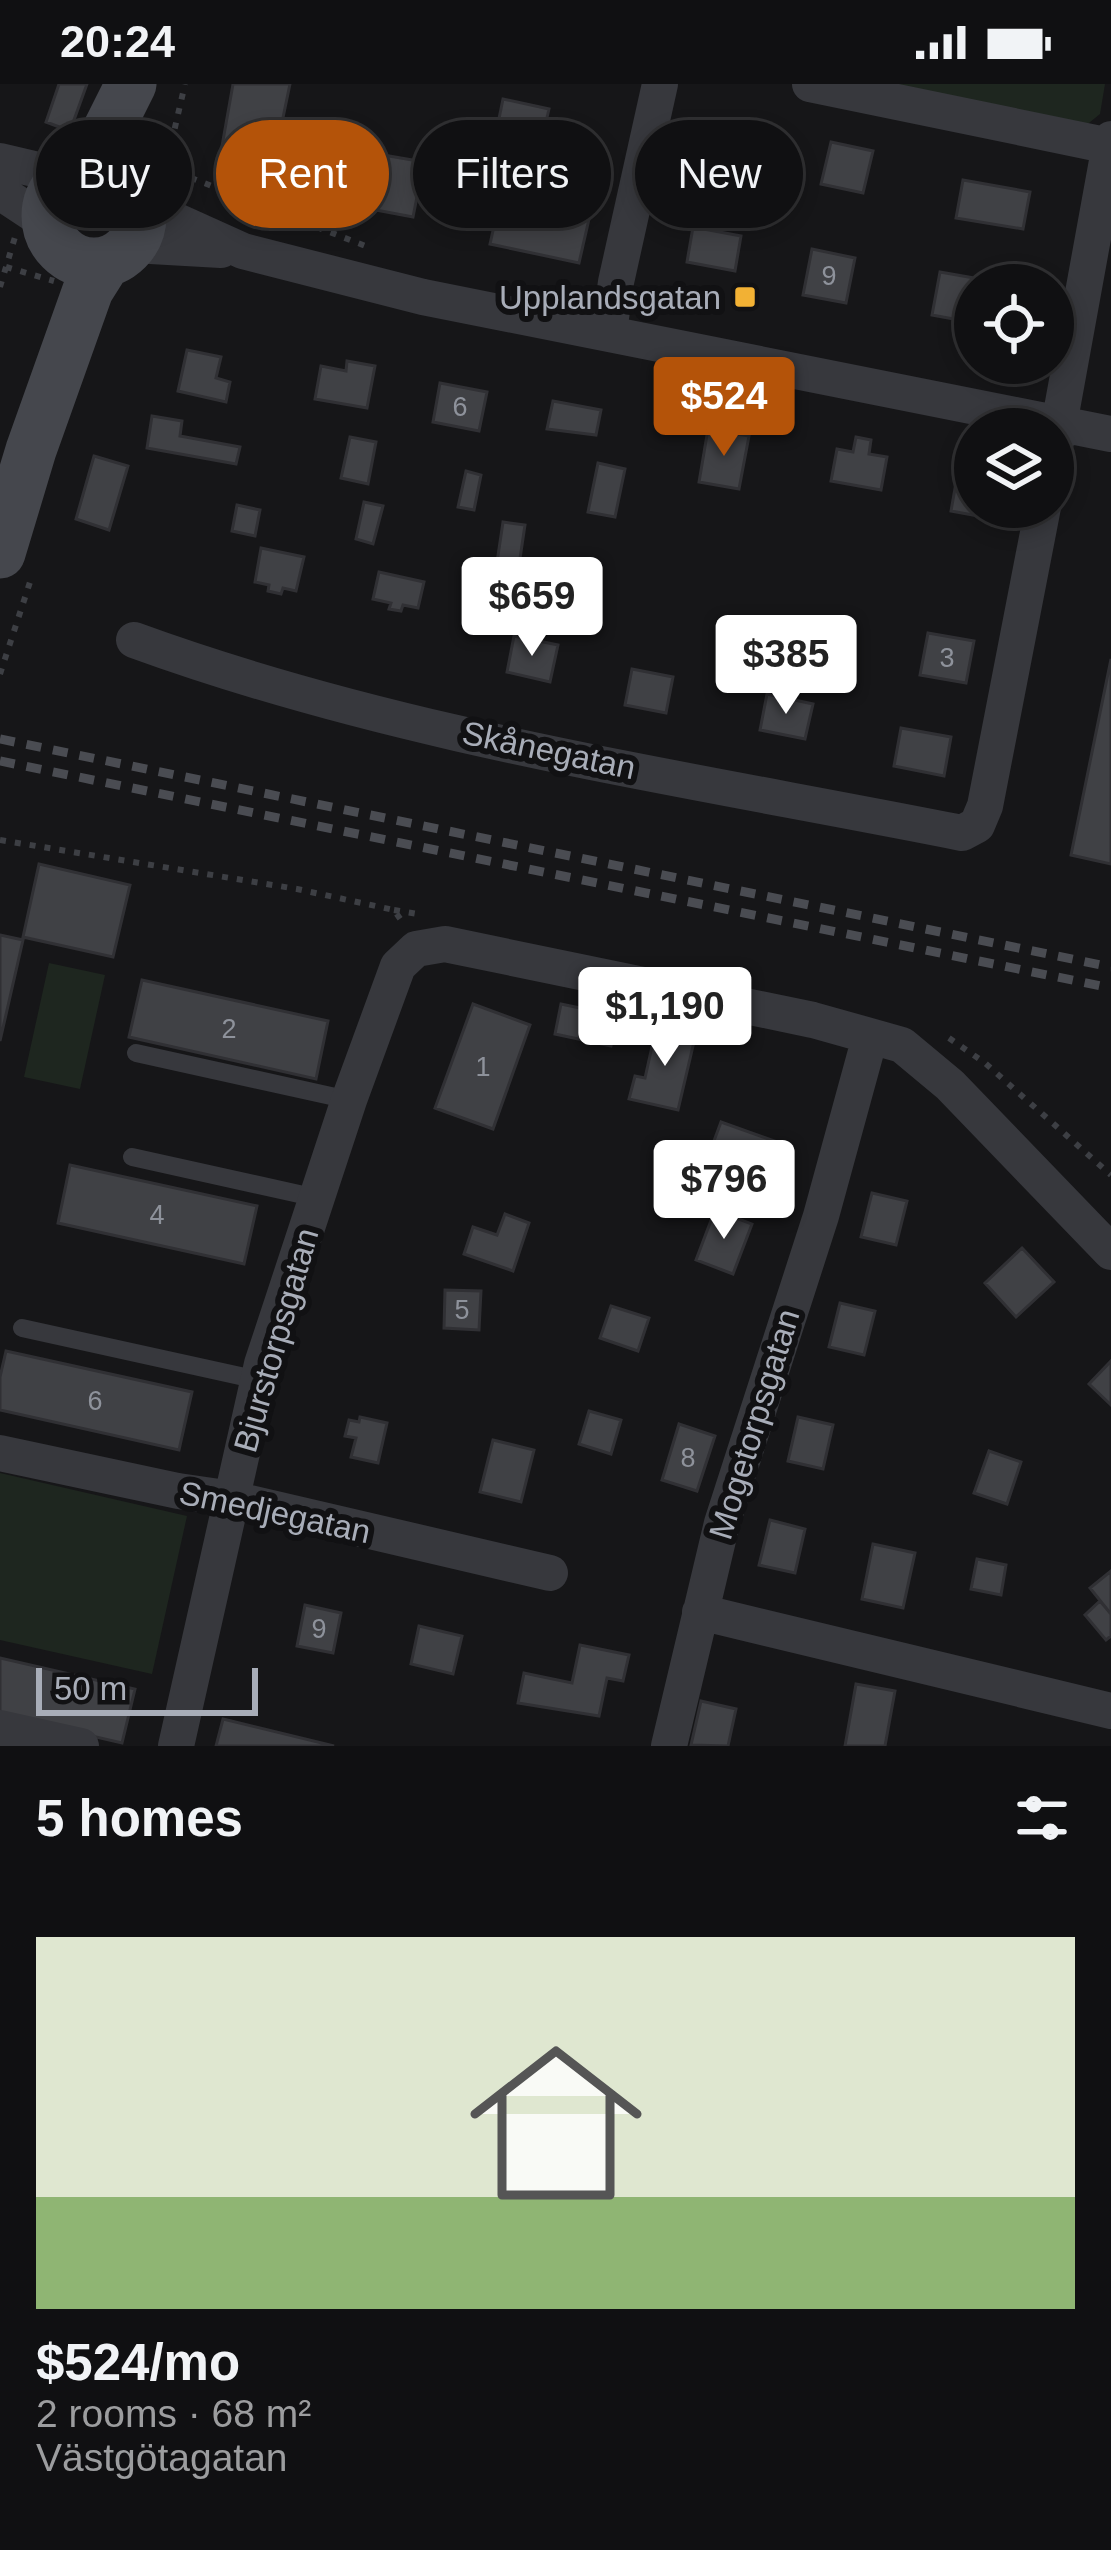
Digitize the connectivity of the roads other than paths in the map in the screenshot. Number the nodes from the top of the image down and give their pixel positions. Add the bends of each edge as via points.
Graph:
1 (131, 84) edge
2 (148, 84) edge
3 (660, 84) edge
4 (810, 84) edge
5 (113, 120) edge
6 (133, 120) edge
7 (1110, 142) edge
8 (0, 161) edge
9 (36, 181) edge
10 (0, 192) edge
11 (36, 200) edge
12 (94, 228) edge
13 (151, 228) edge
14 (609, 332) junction
15 (1063, 408) edge
16 (954, 416) edge
17 (1111, 434) edge
18 (1074, 439) edge
19 (1039, 528) edge
20 (0, 554) edge
21 (134, 640) dead end
22 (870, 1036) junction
23 (136, 1053) dead end
24 (350, 1100) junction
25 (131, 1157) dead end
26 (317, 1198) junction
27 (1111, 1252) edge
28 (22, 1328) dead end
29 (258, 1380) junction
30 (0, 1453) edge
31 (232, 1498) junction
32 (550, 1573) dead end
33 (700, 1612) junction
34 (1111, 1711) edge
35 (0, 1728) edge
36 (81, 1746) edge
37 (176, 1746) edge
38 (669, 1746) edge

1 - 5 main road
2 - 6 main road
3 - 14 street
4 - 7 street
7 - 15 street
8 - 9 street
10 - 11 street
12 - 20 main road via 88,290
13 - 14 street via 423,297
14 - 16 street
17 - 18 street
19 - 21 street, Skånegatan via 985,806 977,825 962,833 450,730 232,676
22 - 24 street, Bjurstorpsgatan via 445,944 416,949 398,966
22 - 27 street via 922,1058
22 - 33 street, Mogetorpsgatan
23 - 24 lane
24 - 26 street, Bjurstorpsgatan
25 - 26 lane
26 - 29 street, Bjurstorpsgatan
28 - 29 lane
29 - 31 street, Bjurstorpsgatan
30 - 31 street, Smedjegatan
31 - 32 street, Smedjegatan
31 - 37 street, Bjurstorpsgatan
33 - 34 street
33 - 38 street, Mogetorpsgatan
35 - 36 street

